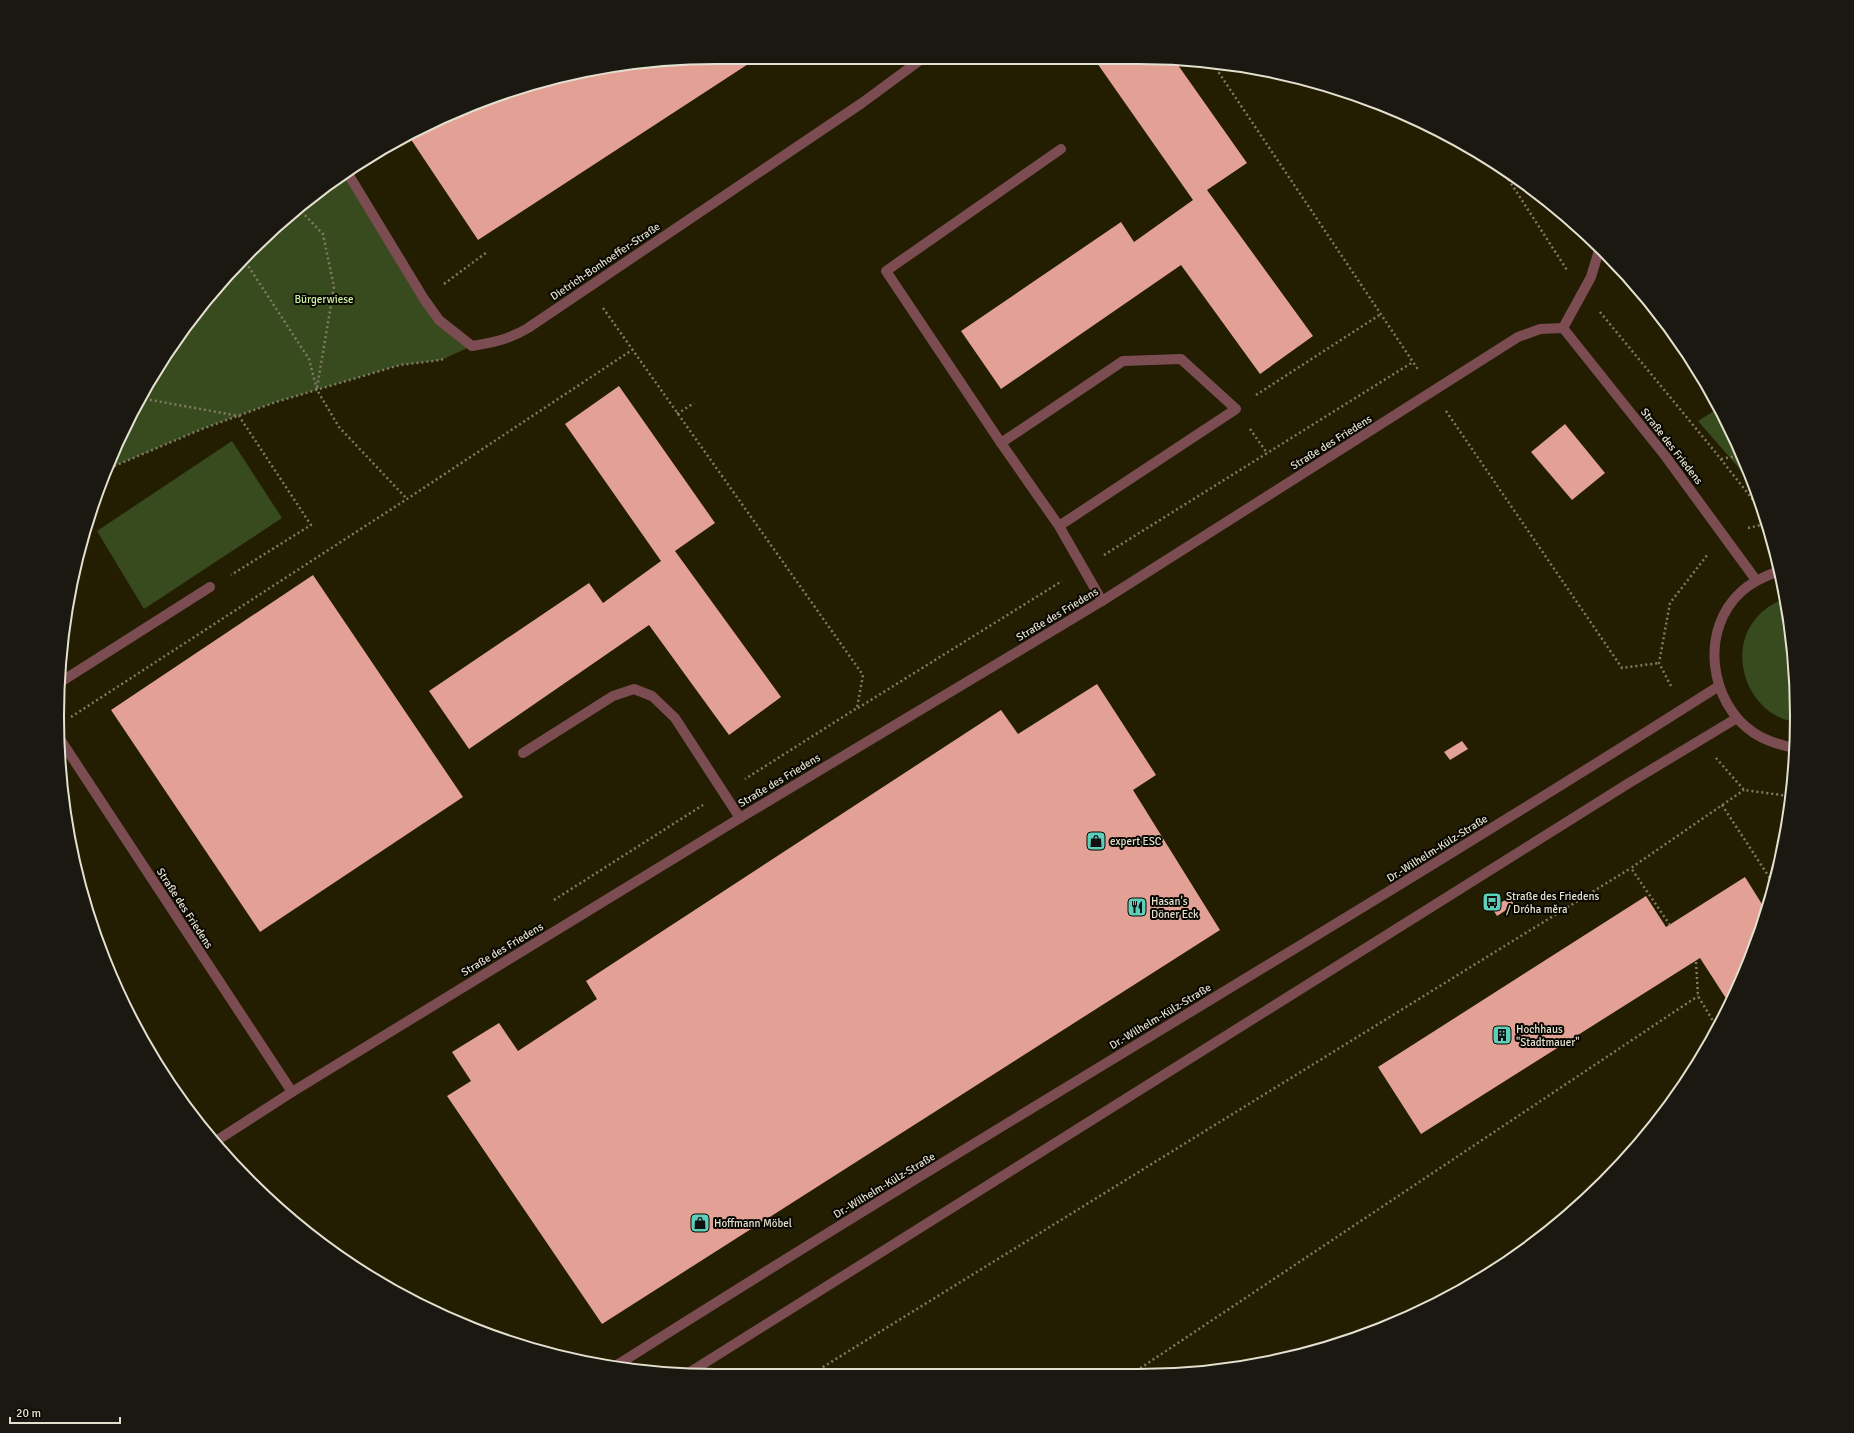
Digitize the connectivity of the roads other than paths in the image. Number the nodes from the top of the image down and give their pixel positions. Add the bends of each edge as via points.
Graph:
1 (915, 64) edge
2 (1061, 149) dead end
3 (350, 177) edge
4 (1598, 254) edge
5 (1563, 328) junction
6 (1001, 443) junction
7 (1059, 526) junction
8 (1774, 573) edge
9 (1756, 580) junction
10 (210, 588) road end
11 (1102, 601) junction
12 (65, 679) edge
13 (1719, 686) junction
14 (1737, 718) junction
15 (65, 746) edge
16 (1789, 747) edge
17 (523, 753) dead end
18 (740, 818) junction
19 (292, 1092) junction
20 (220, 1139) edge
21 (623, 1362) edge
22 (696, 1369) edge

1 - 3 street, Dietrich-Bonhoeffer-Straße via 862,104 519,334 493,343 472,346 439,320
2 - 6 street via 886,271
4 - 5 street via 1591,277
5 - 9 street, Straße des Friedens via 1661,451
5 - 11 street, Straße des Friedens via 1540,329 1518,337
6 - 7 street
6 - 7 street via 1123,361 1181,359 1236,409
7 - 11 street
8 - 9 street
9 - 13 street via 1732,603 1719,626 1714,666
10 - 12 street
11 - 18 street, Straße des Friedens
13 - 14 street
13 - 21 street, Dr.-Wilhelm-Külz-Straße via 1461,848 804,1247
14 - 16 street via 1754,733 1773,743
14 - 22 street via 1629,783
15 - 19 street, Straße des Friedens
17 - 18 street via 613,696 634,689 652,696 675,718
18 - 19 street, Straße des Friedens
19 - 20 street, Straße des Friedens

